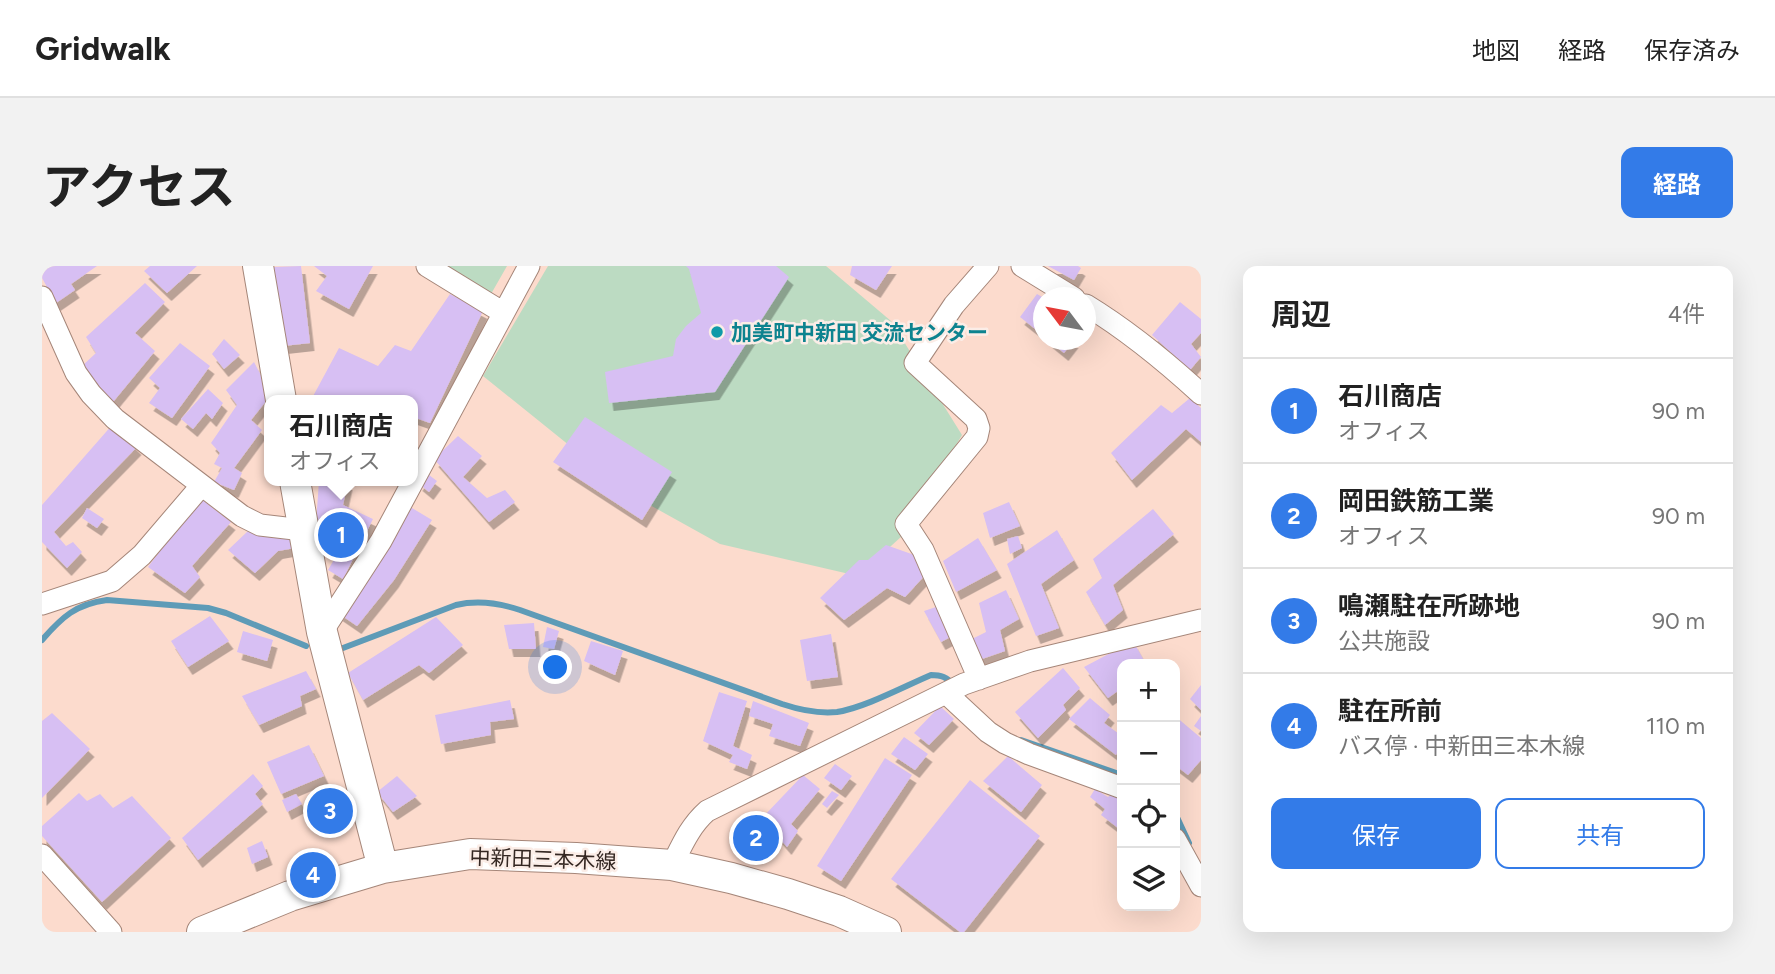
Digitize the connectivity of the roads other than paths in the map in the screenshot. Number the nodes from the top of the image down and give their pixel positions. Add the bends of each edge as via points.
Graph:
1 (258, 266) edge
2 (427, 266) edge
3 (528, 266) edge
4 (988, 266) edge
5 (1023, 266) edge
6 (1056, 287) edge
7 (42, 298) edge
8 (1096, 311) edge
9 (502, 312) junction
10 (1201, 394) edge
11 (280, 395) edge
12 (418, 471) edge
13 (201, 486) junction
14 (296, 486) edge
15 (410, 486) edge
16 (303, 530) junction
17 (42, 604) edge
18 (1201, 620) edge
19 (322, 632) junction
20 (961, 687) junction
21 (1117, 786) edge
22 (1180, 847) edge
23 (42, 855) edge
24 (672, 864) junction
25 (383, 868) junction
26 (1201, 886) edge
27 (111, 932) edge
28 (202, 932) edge
29 (886, 932) edge

1 - 11 main road
2 - 9 street
3 - 9 street
4 - 20 street via 954,305 915,363 976,419 979,428 977,437 906,524 923,550
5 - 6 street
7 - 13 street via 76,373 91,394 115,419
8 - 10 street
9 - 12 street
13 - 16 street via 260,525
13 - 17 street via 142,555 112,581
14 - 16 main road
15 - 19 street via 381,541
16 - 19 main road
18 - 20 street via 1030,661
19 - 25 main road
20 - 21 street via 988,732 1004,743
20 - 24 street via 707,811
22 - 26 street
23 - 27 street
24 - 25 main road, 中新田三本木線 via 470,854
24 - 29 main road, 中新田三本木線 via 788,894
25 - 28 main road, 中新田三本木線 via 290,896

